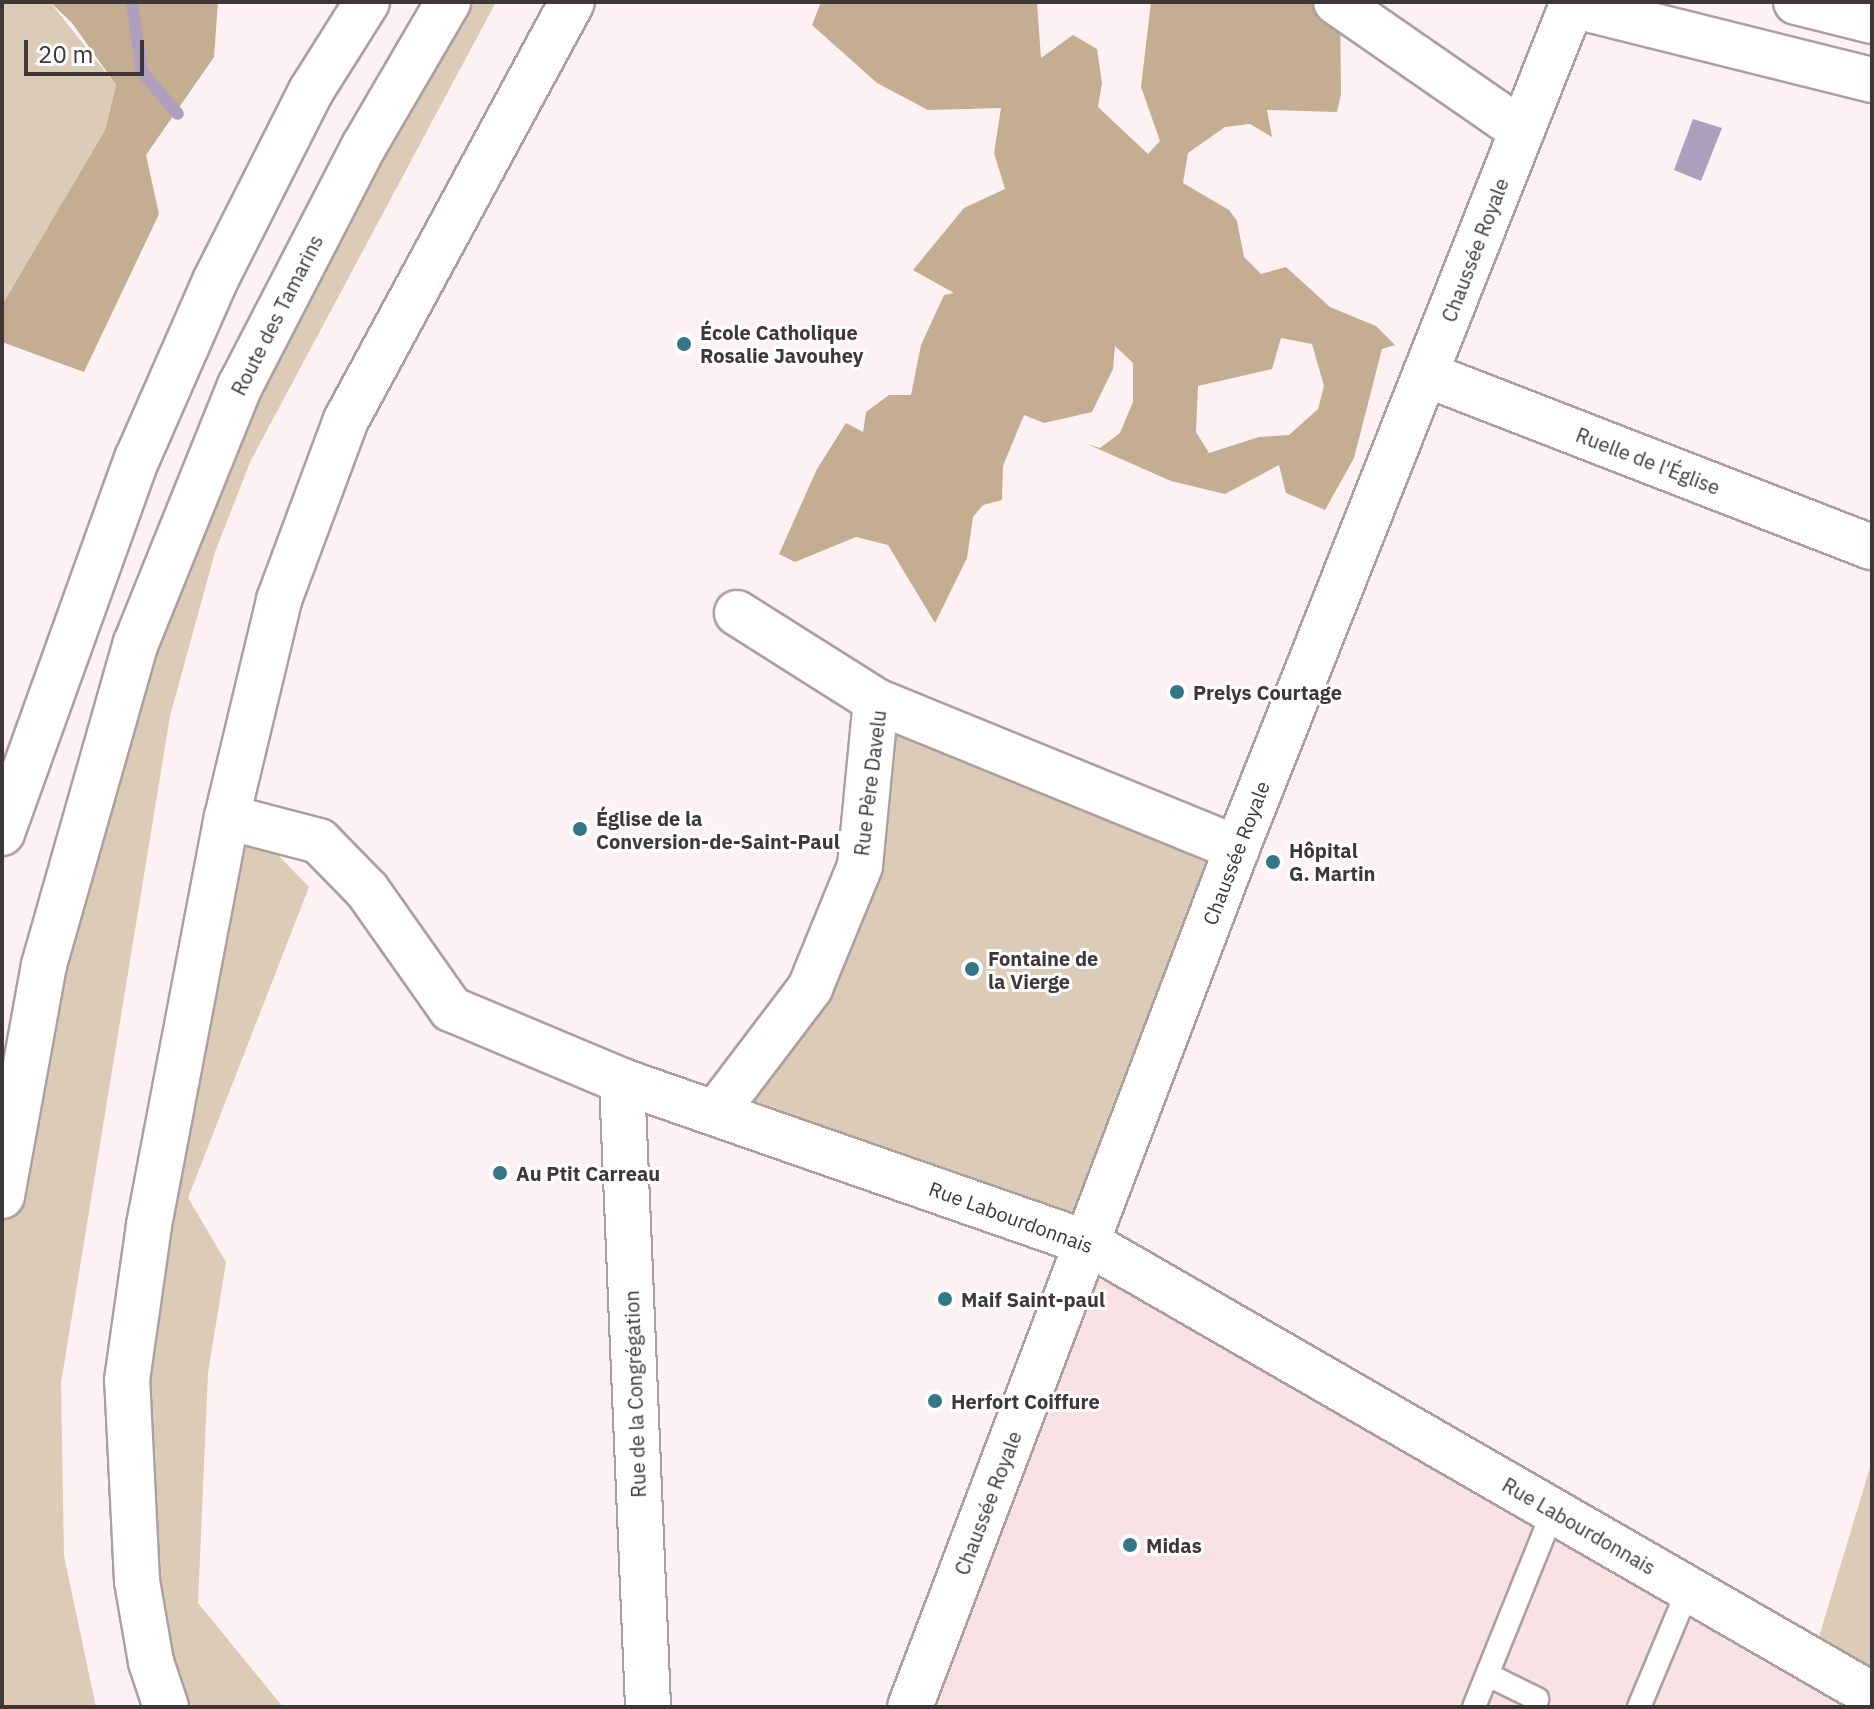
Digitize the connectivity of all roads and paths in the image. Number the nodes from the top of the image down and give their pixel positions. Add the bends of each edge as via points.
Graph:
1 (367, 2) edge
2 (448, 2) edge
3 (572, 2) edge
4 (1336, 2) edge
5 (1796, 2) edge
6 (1572, 4) edge
7 (1872, 21) edge
8 (1872, 80) edge
9 (1522, 131) junction
10 (1425, 374) junction
11 (1872, 547) edge
12 (737, 613) dead end
13 (876, 701) junction
14 (235, 818) junction
15 (2, 833) edge
16 (1237, 848) junction
17 (622, 1081) junction
18 (716, 1112) junction
19 (2, 1196) edge
20 (1088, 1243) junction
21 (1553, 1511) junction
22 (1688, 1590) junction
23 (1488, 1675) junction
24 (1872, 1695) edge
25 (1537, 1699) dead end
26 (166, 1707) edge
27 (648, 1707) edge
28 (910, 1707) edge
29 (1474, 1707) edge
30 (1639, 1707) edge

1 - 15 main road via 311,91 215,281 137,459
2 - 19 main road, Route des Tamarins via 364,146 240,386 136,643 44,965
3 - 14 main road via 341,434 279,600
4 - 9 main road
5 - 7 main road
6 - 8 main road
6 - 9 main road, Chaussée Royale
9 - 10 main road, Chaussée Royale
10 - 11 main road, Ruelle de l'Église
10 - 16 main road, Chaussée Royale
12 - 13 main road
13 - 16 main road, Rue Père Davelu
13 - 18 main road, Rue Père Davelu via 860,866 810,988
14 - 17 main road, Rue Labourdonnais via 319,841 367,890 451,1009
14 - 26 main road via 149,1225 127,1380 137,1581 151,1662
16 - 20 main road, Chaussée Royale
17 - 18 main road, Rue Labourdonnais
17 - 27 main road, Rue de la Congrégation
18 - 20 main road, Rue Labourdonnais
20 - 21 main road, Rue Labourdonnais
20 - 28 main road, Chaussée Royale
21 - 22 main road, Rue Labourdonnais
21 - 23 lane
22 - 24 main road, Rue Labourdonnais
22 - 30 lane
23 - 25 lane
23 - 29 lane

